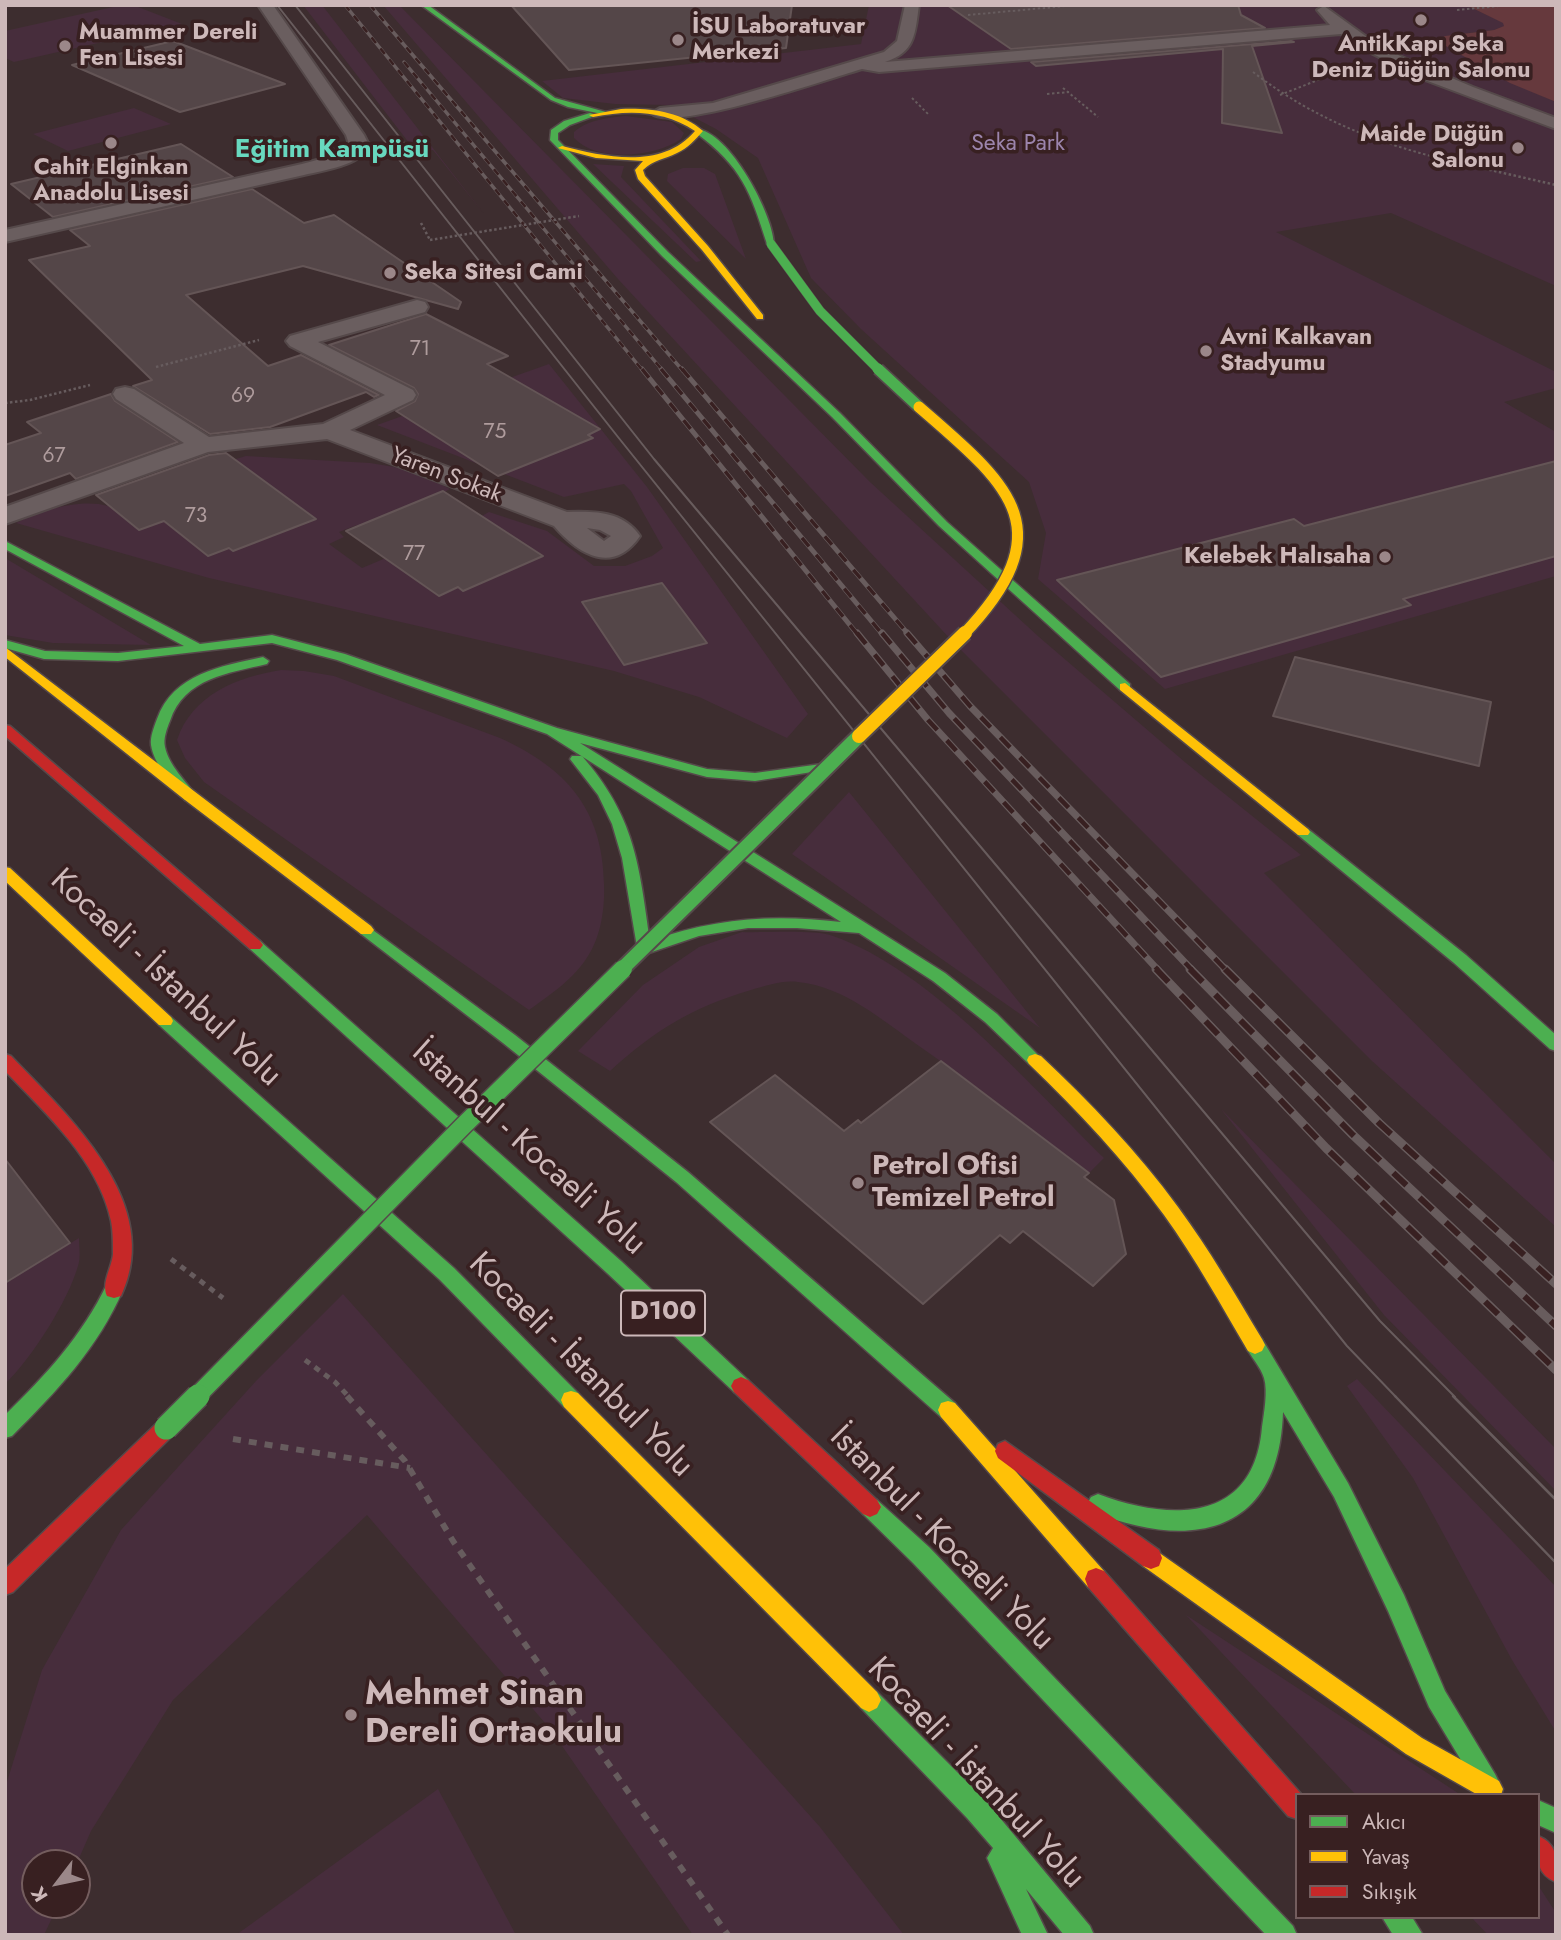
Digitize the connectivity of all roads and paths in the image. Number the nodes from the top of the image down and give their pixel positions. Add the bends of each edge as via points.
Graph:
1 (265, 5) edge
2 (422, 5) edge
3 (912, 5) edge
4 (1321, 5) edge
5 (1066, 6) edge
6 (1499, 6) edge
7 (1457, 10) dead end
8 (968, 15) dead end
9 (1342, 29) junction
10 (1233, 37) junction
11 (1344, 60) dead end
12 (479, 64) dead end
13 (862, 64) junction
14 (1069, 92) dead end
15 (1046, 94) dead end
16 (1279, 95) junction
17 (715, 108) junction
18 (607, 112) junction
19 (660, 113) junction
20 (536, 122) dead end
21 (1556, 124) edge
22 (696, 128) junction
23 (558, 144) junction
24 (659, 156) junction
25 (745, 169) junction
26 (1556, 185) edge
27 (579, 216) dead end
28 (421, 223) dead end
29 (5, 236) edge
30 (417, 307) dead end
31 (265, 339) dead end
32 (145, 370) dead end
33 (93, 384) dead end
34 (125, 394) dead end
35 (5, 403) edge
36 (836, 415) junction
37 (329, 431) junction
38 (204, 445) junction
39 (5, 516) edge
40 (564, 520) dead end
41 (5, 544) edge
42 (5, 644) edge
43 (194, 648) junction
44 (5, 651) edge
45 (341, 657) junction
46 (258, 662) junction
47 (5, 729) edge
48 (552, 732) junction
49 (831, 765) junction
50 (190, 797) junction
51 (742, 854) junction
52 (5, 872) edge
53 (868, 931) junction
54 (643, 949) junction
55 (1556, 1045) edge
56 (5, 1060) edge
57 (123, 1222) junction
58 (234, 1307) dead end
59 (301, 1357) dead end
60 (1274, 1380) junction
61 (944, 1406) junction
62 (166, 1428) junction
63 (5, 1429) edge
64 (410, 1468) junction
65 (44, 1549) junction
66 (5, 1584) edge
67 (5, 1595) edge
68 (1497, 1793) edge
69 (1295, 1805) edge
70 (976, 1809) junction
71 (1540, 1813) edge
72 (1556, 1821) edge
73 (1540, 1850) edge
74 (1556, 1870) edge
75 (1397, 1919) edge
76 (728, 1935) edge
77 (1035, 1935) edge
78 (1081, 1935) edge
79 (1284, 1935) edge
80 (1410, 1935) edge

1 - 29 street via 359,141 358,150 335,161
2 - 12 main road
2 - 18 main road via 553,99
3 - 13 street via 901,49
4 - 9 street
5 - 8 path
6 - 7 path
9 - 10 street
9 - 21 street via 1418,69
10 - 13 street via 879,67
10 - 16 path via 1236,57
11 - 16 path via 1323,78
13 - 17 street
14 - 15 path
16 - 26 path via 1351,131 1426,155
17 - 19 street
17 - 22 street
18 - 19 main road
18 - 23 main road via 564,124 554,132
19 - 22 main road
20 - 23 main road
22 - 24 main road via 697,139 688,146
22 - 25 main road
23 - 24 main road via 578,155 600,159
23 - 36 main road via 665,254
24 - 25 main road via 705,156
24 - 36 main road via 639,170 641,177 705,248
25 - 49 main road, bridge via 771,244 789,278 990,475 1018,520 1017,555 990,602
27 - 28 path, bridge via 430,240
30 - 37 street, Yaren Sokak via 298,341 404,396
31 - 32 path
33 - 35 path
34 - 38 street
36 - 55 main road via 943,524 1124,686 1460,959
37 - 38 street, Yaren Sokak
37 - 40 street, Yaren Sokak
38 - 39 street, Yaren Sokak
41 - 43 main road
42 - 43 main road via 44,655 80,657
43 - 45 main road via 272,639
43 - 46 main road
44 - 50 main road
45 - 46 main road via 305,655
45 - 48 main road
46 - 50 main road via 208,673 183,688 163,717 157,744
47 - 79 main road, İstanbul - Kocaeli Yolu / D100 via 338,1017 614,1267 911,1546
48 - 49 main road via 707,773 755,777
48 - 51 main road
48 - 54 main road via 602,789 621,825
49 - 51 main road, bridge
50 - 61 main road via 682,1177
51 - 53 main road
51 - 54 main road, bridge
52 - 70 main road, Kocaeli - İstanbul Yolu via 447,1274
53 - 54 main road via 804,923 730,923
53 - 60 main road via 939,977 990,1018 1111,1139 1171,1211
54 - 62 main road, bridge via 427,1159
56 - 57 main road via 91,1156
57 - 58 path
57 - 63 main road via 125,1258 113,1297 72,1360
59 - 64 path via 335,1382
60 - 61 main road via 1270,1450 1261,1477 1242,1500 1212,1517 1183,1524 1138,1520 1100,1506
60 - 68 main road via 1340,1490 1437,1699
61 - 68 main road via 1414,1746
61 - 69 main road
62 - 64 path
62 - 65 main road
64 - 76 path via 453,1541
65 - 66 main road
65 - 67 main road
70 - 77 main road
70 - 78 main road, Kocaeli - İstanbul Yolu
71 - 72 main road
73 - 74 main road
75 - 80 main road

